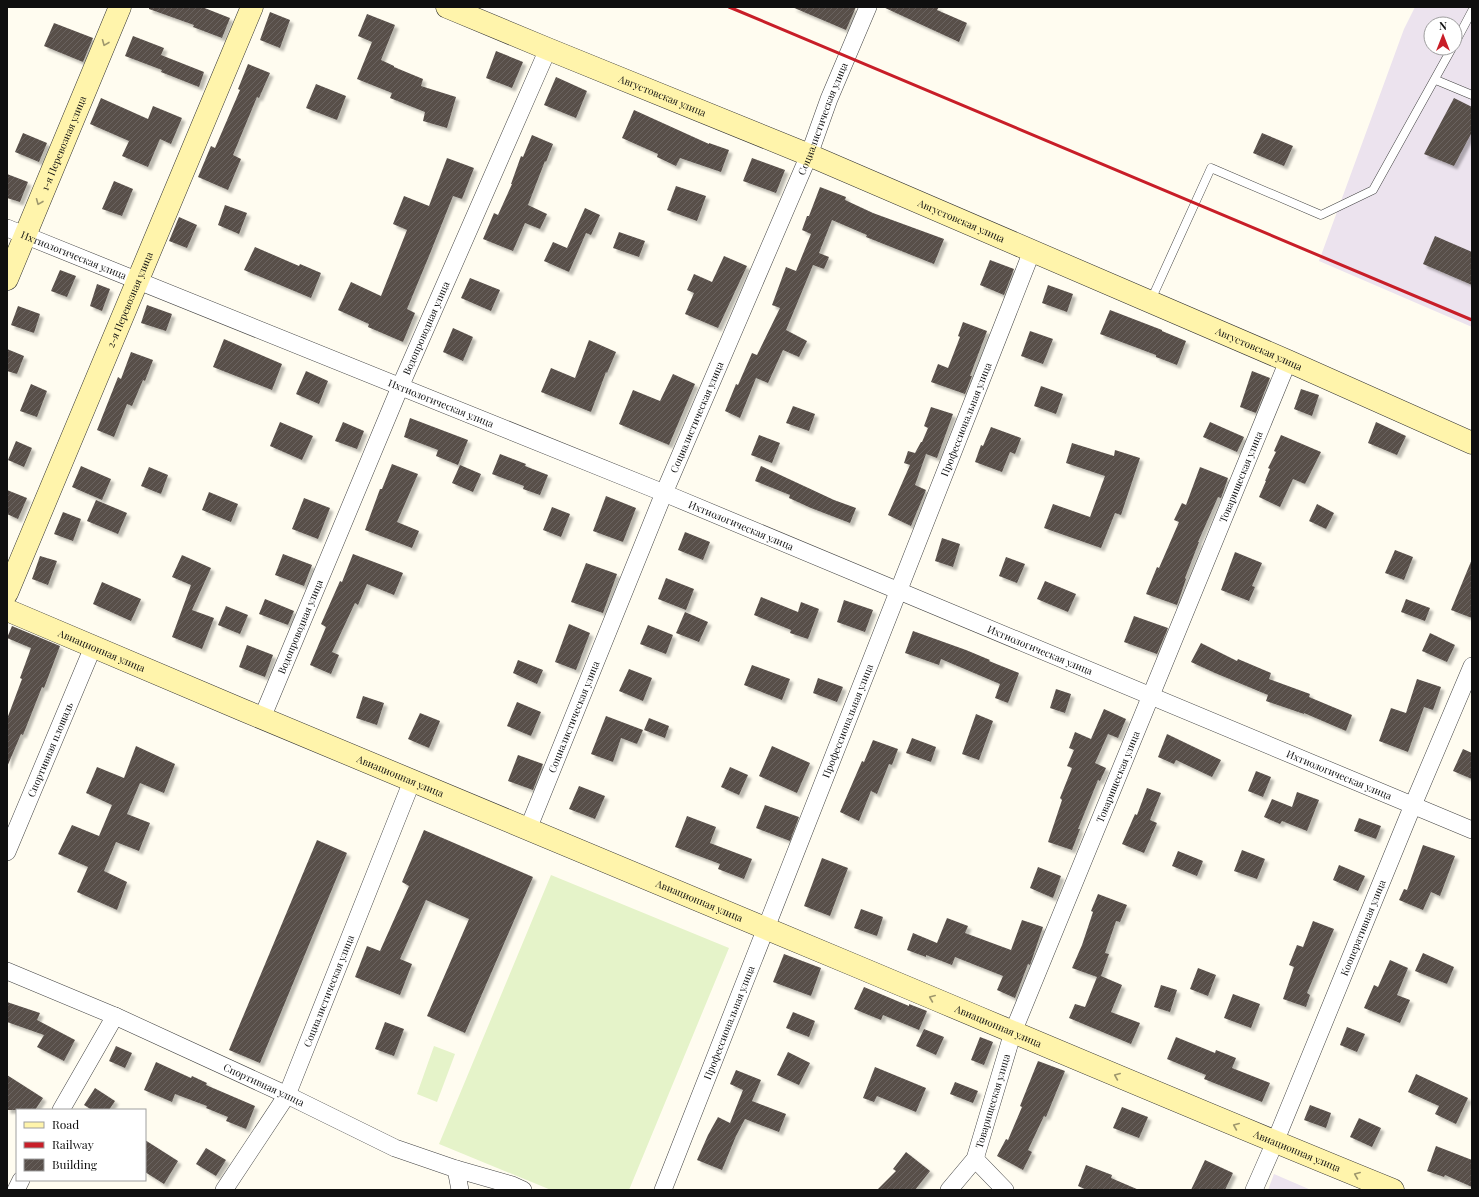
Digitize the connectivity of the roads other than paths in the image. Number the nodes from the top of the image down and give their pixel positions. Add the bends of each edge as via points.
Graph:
1 (120, 7) edge
2 (252, 7) edge
3 (447, 7) edge
4 (868, 7) edge
5 (1472, 11) edge
6 (1463, 28) edge
7 (548, 49) junction
8 (1448, 56) edge
9 (1436, 80) junction
10 (1472, 95) edge
11 (808, 155) junction
12 (16, 232) edge
13 (1032, 251) junction
14 (7, 279) edge
15 (138, 280) junction
16 (1150, 301) junction
17 (1288, 360) junction
18 (400, 387) junction
19 (1472, 444) edge
20 (664, 493) junction
21 (898, 591) junction
22 (7, 593) edge
23 (7, 610) edge
24 (94, 647) junction
25 (1472, 666) edge
26 (1150, 696) junction
27 (262, 718) junction
28 (412, 781) junction
29 (1413, 805) junction
30 (528, 829) junction
31 (1472, 830) edge
32 (7, 852) edge
33 (766, 928) junction
34 (7, 971) edge
35 (115, 1016) junction
36 (1013, 1032) junction
37 (287, 1095) junction
38 (62, 1109) edge
39 (1275, 1142) junction
40 (975, 1159) junction
41 (456, 1169) junction
42 (20, 1181) edge
43 (16, 1190) edge
44 (224, 1190) edge
45 (460, 1190) edge
46 (523, 1190) edge
47 (663, 1190) edge
48 (949, 1190) edge
49 (1005, 1190) edge
50 (1254, 1190) edge
51 (1393, 1190) edge

1 -> 12 street, 1-я Перевозная улица
2 - 15 street, 2-я Перевозная улица
3 - 7 street, Августовская улица
4 - 11 street, Социалистическая улица
5 - 6 lane
7 - 11 street, Августовская улица
7 - 18 street, Водопроводная улица
8 - 9 lane
9 - 10 lane
9 - 16 lane via 1373,190 1321,215 1211,168
11 - 13 street, Августовская улица
11 - 20 street, Социалистическая улица
12 - 14 street, 1-я Перевозная улица
12 - 15 street, Ихтиологическая улица
13 - 16 street, Августовская улица
13 - 21 street, Профессиональная улица
15 - 18 street, Ихтиологическая улица
15 - 22 street, 2-я Перевозная улица
16 - 17 street, Августовская улица
17 - 19 street, Августовская улица
17 - 26 street, Товарищеская улица
18 - 20 street, Ихтиологическая улица
18 - 27 street, Водопроводная улица
20 - 21 street, Ихтиологическая улица
20 - 30 street, Социалистическая улица
21 - 26 street, Ихтиологическая улица
21 - 33 street, Профессиональная улица
23 - 24 street, Авиационная улица
24 - 27 street, Авиационная улица
24 - 32 street, Спортивная площадь
25 - 29 street, Кооперативная улица
26 - 29 street, Ихтиологическая улица
26 - 36 street, Товарищеская улица
27 - 28 street, Авиационная улица
28 - 30 street, Авиационная улица
28 - 37 street, Социалистическая улица
29 - 31 street, Ихтиологическая улица
29 - 39 street, Кооперативная улица
30 - 33 street, Авиационная улица
36 -> 33 street, Авиационная улица
33 - 47 street, Профессиональная улица
34 - 35 street, Спортивная улица
35 - 37 street, Спортивная улица
35 - 38 street
39 -> 36 street, Авиационная улица
36 - 40 street, Товарищеская улица
37 - 41 street, Спортивная улица via 395,1148
37 - 44 street, Социалистическая улица
39 - 50 street, Кооперативная улица
51 -> 39 street, Авиационная улица
40 - 48 street, Товарищеская улица
40 - 49 street
41 - 45 street
41 - 46 street, Спортивная улица
42 - 43 street

